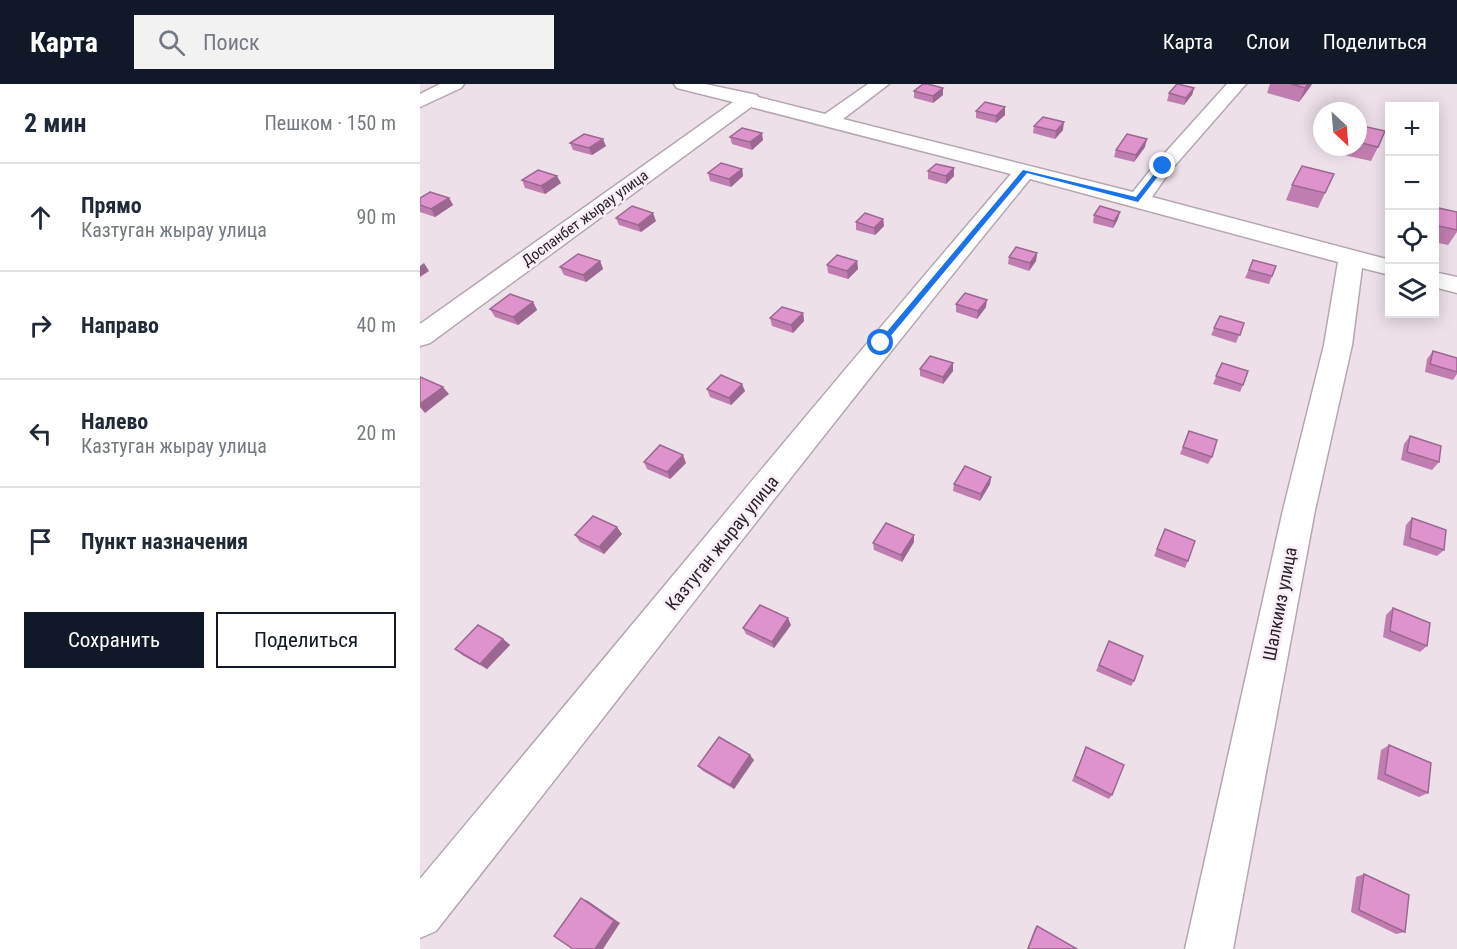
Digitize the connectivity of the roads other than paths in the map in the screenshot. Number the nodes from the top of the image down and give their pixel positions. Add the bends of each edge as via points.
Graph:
1 (455, 84) edge
2 (683, 84) edge
3 (879, 84) edge
4 (1238, 84) edge
5 (750, 99) junction
6 (420, 101) edge
7 (829, 120) junction
8 (1025, 171) junction
9 (1138, 200) junction
10 (1351, 259) junction
11 (1385, 267) edge
12 (1439, 280) edge
13 (1457, 285) edge
14 (420, 337) edge
15 (420, 915) edge
16 (1209, 949) edge

1 - 6 street
2 - 5 street
3 - 7 street
4 - 9 street via 1163,166
5 - 7 street
5 - 14 street, Доспанбет жырау улица
7 - 8 street
8 - 9 street
8 - 15 street, Казтуган жырау улица via 881,343
9 - 10 street
10 - 11 street
10 - 16 street, Шалкииз улица via 1338,345 1299,510
12 - 13 street

